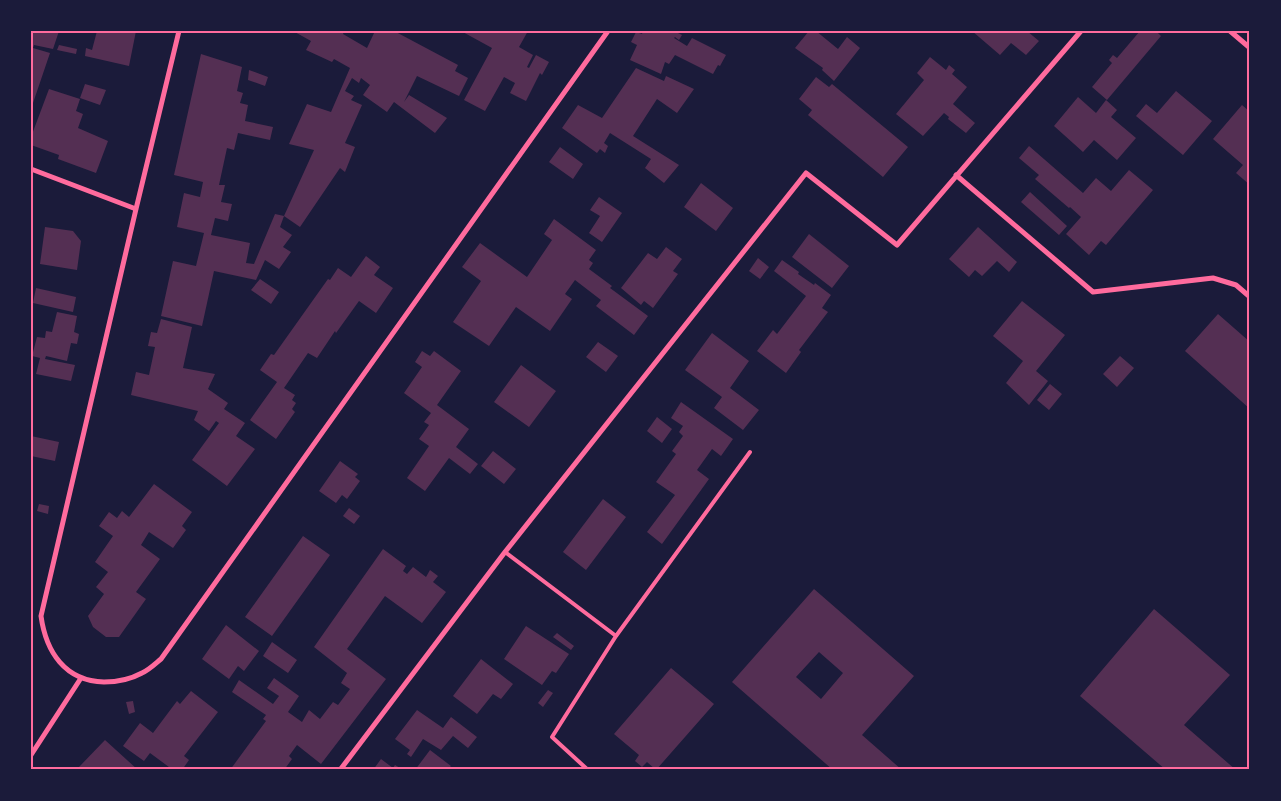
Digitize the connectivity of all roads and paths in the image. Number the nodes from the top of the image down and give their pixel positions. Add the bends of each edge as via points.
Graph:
1 (179, 31) edge
2 (608, 31) edge
3 (1081, 31) edge
4 (1230, 31) edge
5 (1250, 48) edge
6 (31, 169) edge
7 (956, 175) junction
8 (136, 209) junction
9 (1250, 297) edge
10 (750, 452) dead end
11 (505, 552) junction
12 (616, 636) junction
13 (81, 678) junction
14 (31, 755) edge
15 (340, 770) edge
16 (588, 770) edge

1 - 8 street
2 - 13 street via 161,659 143,673 130,678 112,682
3 - 7 street
4 - 5 street
6 - 8 street
7 - 9 street via 1093,292 1213,278 1236,285
7 - 11 street via 897,245 806,173
8 - 13 street via 41,616 43,631 60,662
10 - 12 lane
11 - 12 lane
11 - 15 street
12 - 16 lane via 552,738
13 - 14 street

